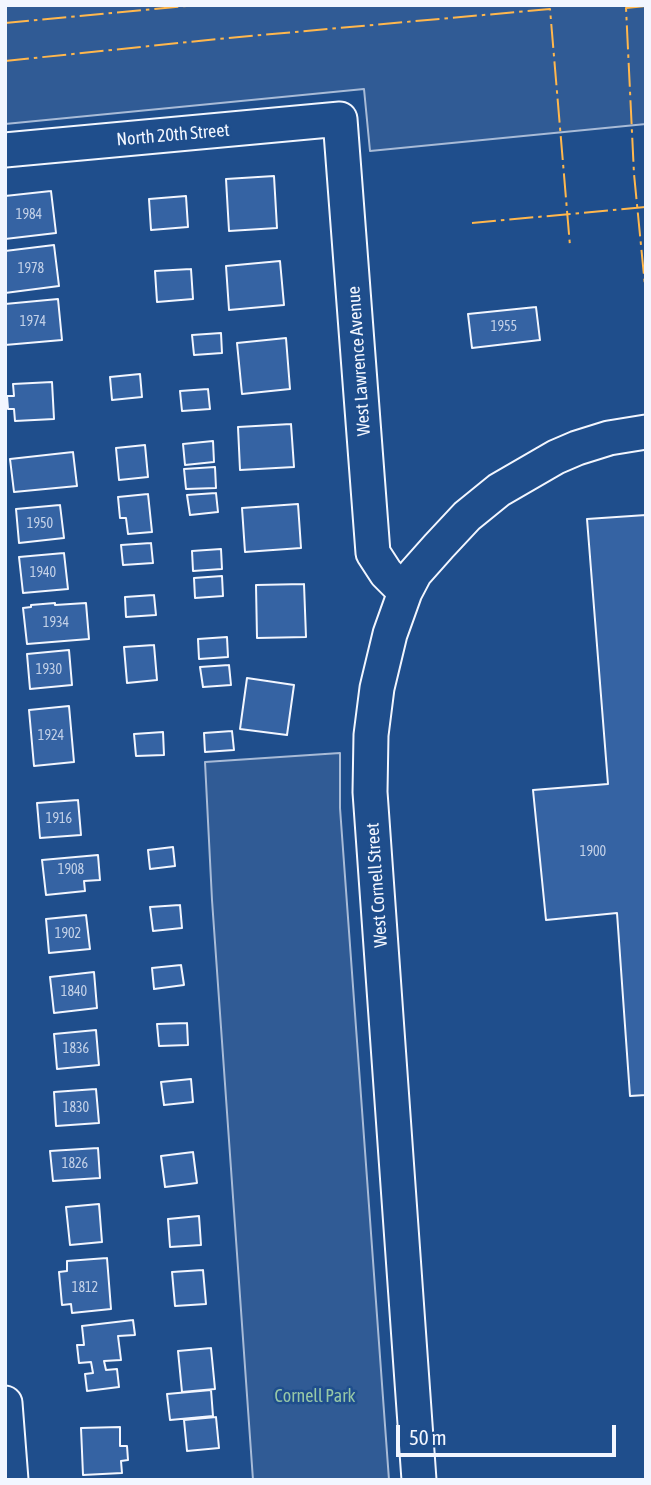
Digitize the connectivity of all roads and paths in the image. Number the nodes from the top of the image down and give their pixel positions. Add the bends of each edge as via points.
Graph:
1 (340, 119) joint
2 (5, 150) edge
3 (646, 432) edge
4 (405, 592) junction
5 (5, 1402) edge
6 (9, 1475) edge
7 (419, 1480) edge

1 - 2 street, North 20th Street
1 - 4 street, West Lawrence Avenue via 373,553
3 - 4 street, West Cornell Street via 578,448 499,490 439,546
4 - 7 street, West Cornell Street via 377,688 370,792
5 - 6 street

